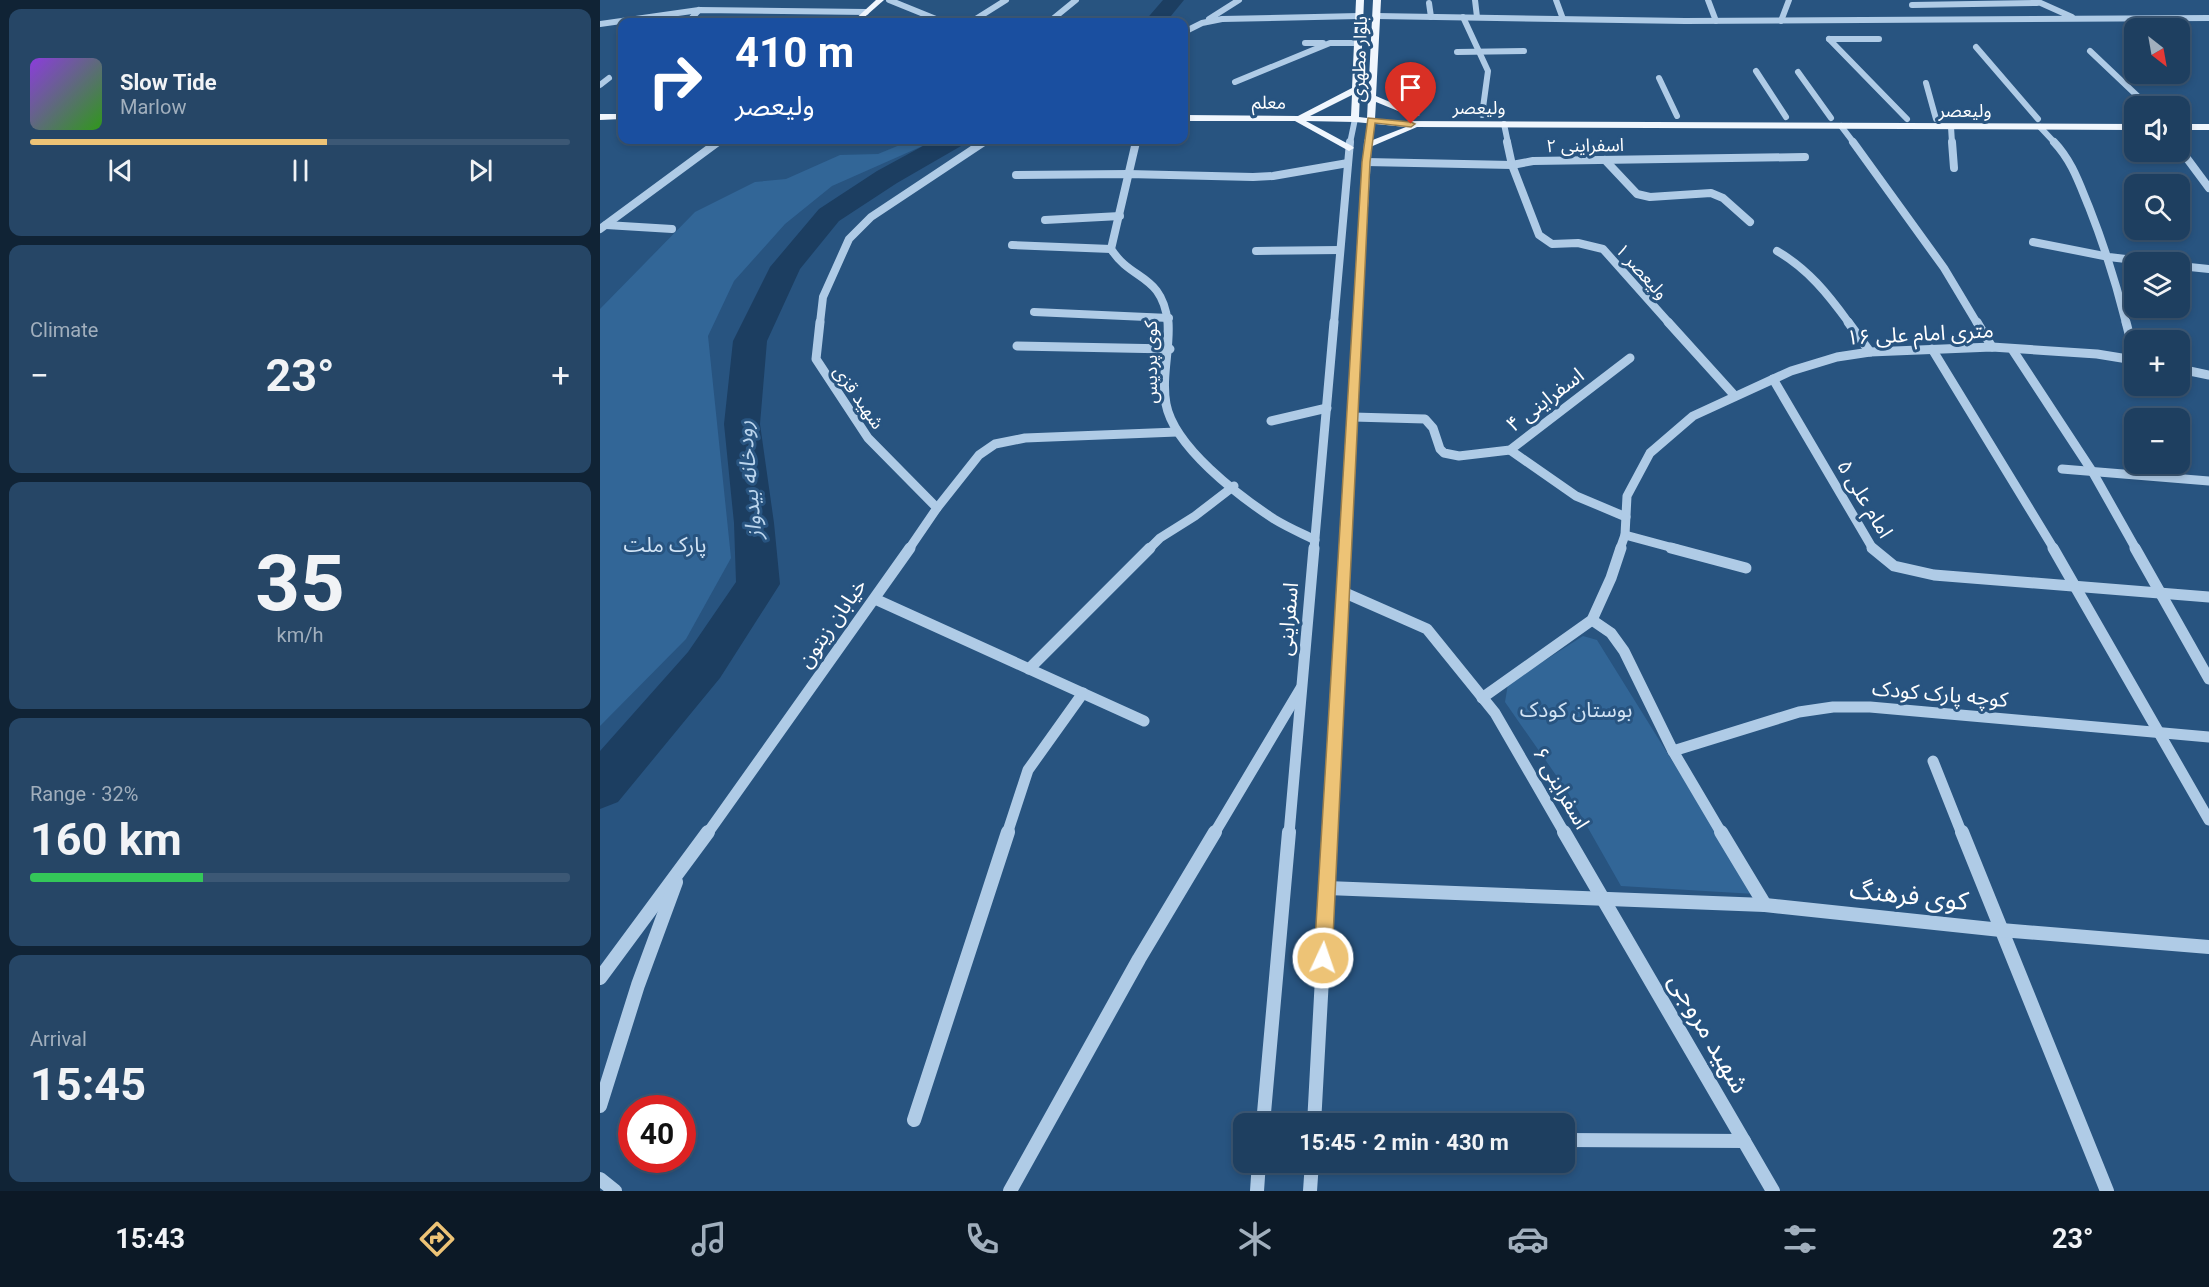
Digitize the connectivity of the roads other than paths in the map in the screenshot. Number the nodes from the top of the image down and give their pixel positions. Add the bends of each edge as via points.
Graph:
1 (880, 0) edge
2 (889, 0) edge
3 (1006, 0) edge
4 (1076, 0) edge
5 (1239, 0) edge
6 (1360, 0) edge
7 (1377, 0) edge
8 (1475, 0) edge
9 (1556, 0) edge
10 (1708, 0) edge
11 (1789, 0) edge
12 (2036, 1) edge
13 (1429, 3) dead end
14 (1912, 5) dead end
15 (699, 10) junction
16 (866, 12) junction
17 (1359, 16) junction
18 (1376, 16) junction
19 (1431, 17) junction
20 (1463, 17) junction
21 (1477, 17) junction
22 (642, 18) edge
23 (692, 18) edge
24 (859, 18) edge
25 (934, 18) edge
26 (977, 18) edge
27 (1054, 18) edge
28 (2209, 18) edge
29 (1563, 19) junction
30 (2042, 19) junction
31 (2076, 19) junction
32 (618, 21) edge
33 (1716, 21) junction
34 (1781, 21) junction
35 (1202, 23) junction
36 (600, 24) edge
37 (1188, 30) edge
38 (1879, 39) dead end
39 (1305, 43) dead end
40 (1330, 43) junction
41 (1357, 43) junction
42 (1976, 47) dead end
43 (1479, 51) junction
44 (1524, 51) dead end
45 (2090, 51) dead end
46 (1457, 52) dead end
47 (1756, 71) dead end
48 (1798, 72) dead end
49 (609, 78) dead end
50 (1659, 78) dead end
51 (1235, 82) dead end
52 (1926, 83) dead end
53 (600, 85) edge
54 (1355, 90) junction
55 (2137, 96) edge
56 (1373, 98) junction
57 (1482, 115) junction
58 (1416, 116) junction
59 (1677, 116) junction
60 (600, 117) edge
61 (618, 117) edge
62 (1786, 117) junction
63 (1188, 118) edge
64 (1831, 118) junction
65 (1297, 119) junction
66 (1355, 119) junction
67 (1503, 119) junction
68 (1907, 119) junction
69 (1936, 119) junction
70 (1371, 120) junction
71 (2124, 120) edge
72 (2190, 120) edge
73 (2209, 120) edge
74 (1949, 123) junction
75 (2039, 123) junction
76 (1424, 124) junction
77 (1841, 126) junction
78 (2124, 127) edge
79 (2190, 127) edge
80 (2209, 127) edge
81 (717, 144) edge
82 (981, 144) edge
83 (1135, 144) edge
84 (1368, 145) junction
85 (1349, 148) junction
86 (1805, 157) dead end
87 (1605, 160) junction
88 (1366, 162) junction
89 (2190, 162) edge
90 (1348, 163) junction
91 (1512, 165) junction
92 (1954, 168) dead end
93 (1128, 174) junction
94 (1016, 175) dead end
95 (2209, 188) edge
96 (1355, 206) junction
97 (1120, 216) junction
98 (1045, 220) dead end
99 (1750, 222) dead end
100 (603, 227) edge
101 (672, 229) dead end
102 (2033, 242) dead end
103 (1012, 244) dead end
104 (1111, 249) junction
105 (1340, 250) junction
106 (1256, 251) dead end
107 (1777, 251) dead end
108 (2109, 257) junction
109 (2124, 259) edge
110 (2190, 267) edge
111 (2209, 270) edge
112 (1034, 312) dead end
113 (1169, 318) junction
114 (2128, 330) edge
115 (1017, 346) dead end
116 (1992, 347) junction
117 (1170, 349) junction
118 (1932, 349) junction
119 (2012, 349) junction
120 (1870, 352) junction
121 (1630, 358) dead end
122 (2124, 358) edge
123 (2190, 371) edge
124 (2209, 375) edge
125 (1773, 379) junction
126 (1735, 396) junction
127 (1327, 408) junction
128 (1353, 417) junction
129 (1271, 421) dead end
130 (1177, 432) junction
131 (1510, 450) junction
132 (2062, 469) dead end
133 (2092, 471) junction
134 (2209, 481) edge
135 (1234, 486) junction
136 (937, 508) junction
137 (1626, 517) junction
138 (1625, 535) junction
139 (1315, 540) junction
140 (1746, 568) dead end
141 (2076, 586) junction
142 (1343, 592) junction
143 (2160, 593) junction
144 (2209, 597) edge
145 (875, 599) junction
146 (1592, 620) junction
147 (1029, 669) junction
148 (2209, 680) edge
149 (1303, 685) junction
150 (1083, 693) junction
151 (1482, 698) junction
152 (1144, 721) dead end
153 (2160, 734) junction
154 (2209, 737) edge
155 (1673, 751) junction
156 (1933, 761) dead end
157 (2209, 820) edge
158 (681, 870) junction
159 (1327, 888) junction
160 (1603, 899) junction
161 (1765, 905) junction
162 (2001, 930) junction
163 (2209, 947) edge
164 (600, 978) edge
165 (600, 1106) edge
166 (1264, 1113) edge
167 (1315, 1113) edge
168 (914, 1120) dead end
169 (1575, 1140) edge
170 (1744, 1141) junction
171 (1258, 1173) edge
172 (1311, 1173) edge
173 (600, 1179) edge
174 (615, 1191) edge
175 (1010, 1191) edge
176 (1257, 1191) edge
177 (1310, 1191) edge
178 (1773, 1191) edge
179 (2107, 1191) edge

1 - 16 main road
2 - 25 street
3 - 26 street
4 - 27 street
5 - 35 street
6 - 17 main road, بلوار مطهری
7 - 18 main road, بلوار مطهری
8 - 21 street
9 - 29 street
10 - 33 street
11 - 34 street
12 - 14 street
12 - 30 street
12 - 31 street
13 - 19 street
15 - 16 street
15 - 22 street
15 - 23 street
16 - 24 main road
17 - 35 street via 1229,18
17 - 41 main road, بلوار مطهری
18 - 19 street
18 - 56 main road, بلوار مطهری
19 - 20 street
20 - 21 street
20 - 43 street
21 - 29 street
28 - 31 street
29 - 33 street
30 - 31 street
30 - 34 street
32 - 36 street
33 - 34 street
35 - 37 street
38 - 68 street via 1829,39
39 - 40 street
40 - 41 street
40 - 51 street
41 - 54 main road, بلوار مطهری
42 - 75 street
43 - 44 street
43 - 46 street
43 - 57 street via 1488,71
45 - 55 street
47 - 62 street
48 - 64 street
49 - 53 street
50 - 59 street
52 - 69 street
54 - 65 main road
54 - 66 main road, بلوار مطهری
56 - 58 main road
56 - 70 main road, بلوار مطهری
57 - 58 main road, ولیعصر
57 - 67 main road, ولیعصر
58 - 70 main road, ولیعصر
59 - 62 main road, ولیعصر
59 - 67 main road, ولیعصر
60 - 61 main road
62 - 64 main road, ولیعصر
63 - 65 main road, معلم
64 - 68 main road, ولیعصر
65 - 66 main road, معلم
65 - 85 main road
66 - 70 main road, معلم
66 - 85 street, اسفراینی
67 - 76 main road, ولیعصر
67 - 77 main road, ولیعصر
67 - 91 street, ولیعصر ۱
68 - 69 main road, ولیعصر
69 - 74 main road, ولیعصر
70 - 76 main road, ولیعصر
70 - 84 street, اسفراینی
71 - 75 main road, ولیعصر
72 - 73 main road
74 - 75 main road, ولیعصر
74 - 77 main road, ولیعصر
74 - 92 street
75 - 78 main road, ولیعصر
75 - 108 street via 2067,156
76 - 84 main road
77 - 116 street via 1944,268
79 - 80 main road
81 - 100 street
82 - 136 street, شهید قزی via 871,217 849,239 823,297 816,359 868,438
83 - 93 street
84 - 88 street, اسفراینی
85 - 90 street, اسفراینی
86 - 87 street, اسفراینی ۲
87 - 91 street, اسفراینی ۲
87 - 99 street via 1637,194 1650,197 1712,193
88 - 91 street, اسفراینی ۲
88 - 96 street, اسفراینی
89 - 95 street
90 - 93 street via 1273,176
90 - 96 street, اسفراینی
91 - 126 street, ولیعصر ۱ via 1539,235 1552,244 1578,243 1603,249
93 - 94 street
93 - 97 street
96 - 105 street, اسفراینی
96 - 128 street, اسفراینی
97 - 98 street
97 - 104 street
100 - 101 street
102 - 108 street
103 - 104 street
104 - 113 street, کوی پردیس via 1122,263 1160,293
105 - 106 street
105 - 127 street, اسفراینی
107 - 120 street via 1801,265
108 - 109 street
108 - 114 street
110 - 111 street
112 - 113 street
113 - 117 street, کوی پردیس
115 - 117 street
116 - 118 street, ۱۶ متری امام علی
116 - 119 street, ۱۶ متری امام علی
117 - 130 street, کوی پردیس via 1165,394 1167,414
118 - 120 street, ۱۶ متری امام علی
118 - 141 street
119 - 122 street, ۱۶ متری امام علی
119 - 133 street
120 - 125 street, ۱۶ متری امام علی via 1837,357
121 - 131 street, اسفراینی ۴
123 - 124 street
125 - 126 street, ۱۶ متری امام علی
125 - 141 street, امام علی ۵ via 1872,548 1888,562 1911,572 1934,575
126 - 137 street, ۱۶ متری امام علی via 1693,416 1650,453 1627,496
127 - 129 street
127 - 139 street, اسفراینی
128 - 131 street, اسفراینی ۴ via 1425,419 1433,428 1440,449 1451,456
128 - 142 street, اسفراینی
130 - 135 street, کوی پردیس via 1206,464
130 - 136 street, خیابان زیتون via 1007,440 979,455
131 - 137 street via 1576,496
132 - 133 street
133 - 134 street
133 - 143 street
135 - 139 street, کوی پردیس via 1275,519
135 - 147 street via 1160,538
136 - 145 street, خیابان زیتون
137 - 138 street, ۱۶ متری امام علی
138 - 140 street
138 - 146 street, ۱۶ متری امام علی
139 - 149 street, اسفراینی
141 - 143 street, امام علی ۵
141 - 153 street
142 - 151 street, اسفراینی ۶ via 1427,629
142 - 159 street, اسفراینی
143 - 144 street, امام علی ۵
143 - 148 street
145 - 147 street
145 - 158 street, خیابان زیتون
146 - 151 street
146 - 155 street via 1611,633 1624,651
147 - 150 street
149 - 166 street, اسفراینی
149 - 175 street via 1139,959
150 - 152 street
150 - 168 street via 1028,770
151 - 160 street, اسفراینی ۶
153 - 154 street, کوچه پارک کودک
153 - 155 street, کوچه پارک کودک via 1870,707 1833,707 1799,712
153 - 157 street
155 - 161 street
156 - 162 street
158 - 164 street, خیابان زیتون
158 - 165 street via 638,985
159 - 160 street, کوی فرهنگ
159 - 167 street, اسفراینی
160 - 161 street, کوی فرهنگ
160 - 170 street, شهید مروجی
161 - 162 street, کوی فرهنگ
162 - 163 street, کوی فرهنگ
162 - 179 street
169 - 170 street
170 - 178 street, شهید مروجی
171 - 176 street
172 - 177 street
173 - 174 street

